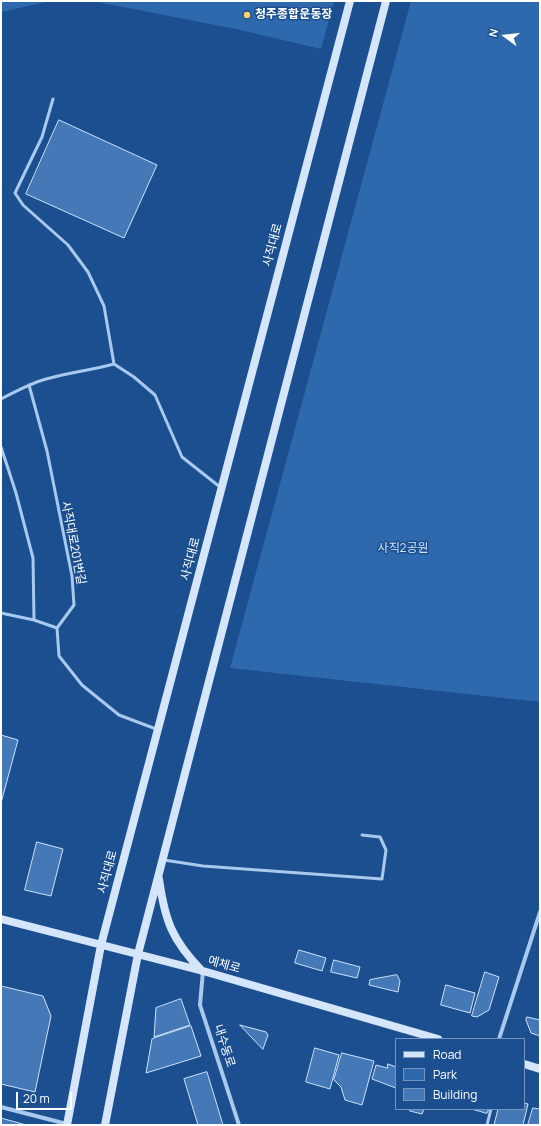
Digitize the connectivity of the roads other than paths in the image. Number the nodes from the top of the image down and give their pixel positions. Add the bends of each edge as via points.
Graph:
1 (350, 1) edge
2 (386, 1) edge
3 (53, 99) dead end
4 (114, 364) junction
5 (29, 385) junction
6 (1, 399) edge
7 (1, 447) edge
8 (221, 488) junction
9 (1, 613) edge
10 (34, 620) junction
11 (57, 628) junction
12 (158, 729) junction
13 (362, 836) dead end
14 (162, 860) junction
15 (159, 874) junction
16 (540, 912) edge
17 (1, 919) edge
18 (101, 945) junction
19 (138, 954) junction
20 (203, 971) junction
21 (435, 1038) edge
22 (499, 1038) edge
23 (525, 1064) edge
24 (540, 1069) edge
25 (1, 1108) edge
26 (491, 1110) edge
27 (67, 1125) edge
28 (105, 1125) edge
29 (239, 1125) edge
30 (487, 1125) edge

1 - 8 main road, 사직대로
2 - 14 main road
3 - 4 lane via 42,136 15,193 23,205 68,245 88,272 104,306
4 - 5 lane via 51,377
4 - 8 lane via 155,395 182,456
5 - 6 lane
5 - 11 lane, 사직대로201번길 via 47,451 72,576 74,605
7 - 10 lane via 33,558
8 - 12 main road, 사직대로
9 - 10 lane
10 - 11 lane
11 - 12 lane via 59,656 82,685 118,715
12 - 18 main road, 사직대로
13 - 14 lane via 380,837 386,850 382,879 203,866
14 - 15 main road
15 - 19 main road
15 - 20 main road via 167,916 175,938
16 - 22 street
17 - 18 main road, 예체로
18 - 19 main road, 예체로
18 - 27 main road, 사직대로
19 - 20 main road, 예체로
19 - 28 main road
20 - 21 main road, 예체로
20 - 29 street, 내수동로 via 200,1004
23 - 24 main road
25 - 27 street
26 - 30 lane

